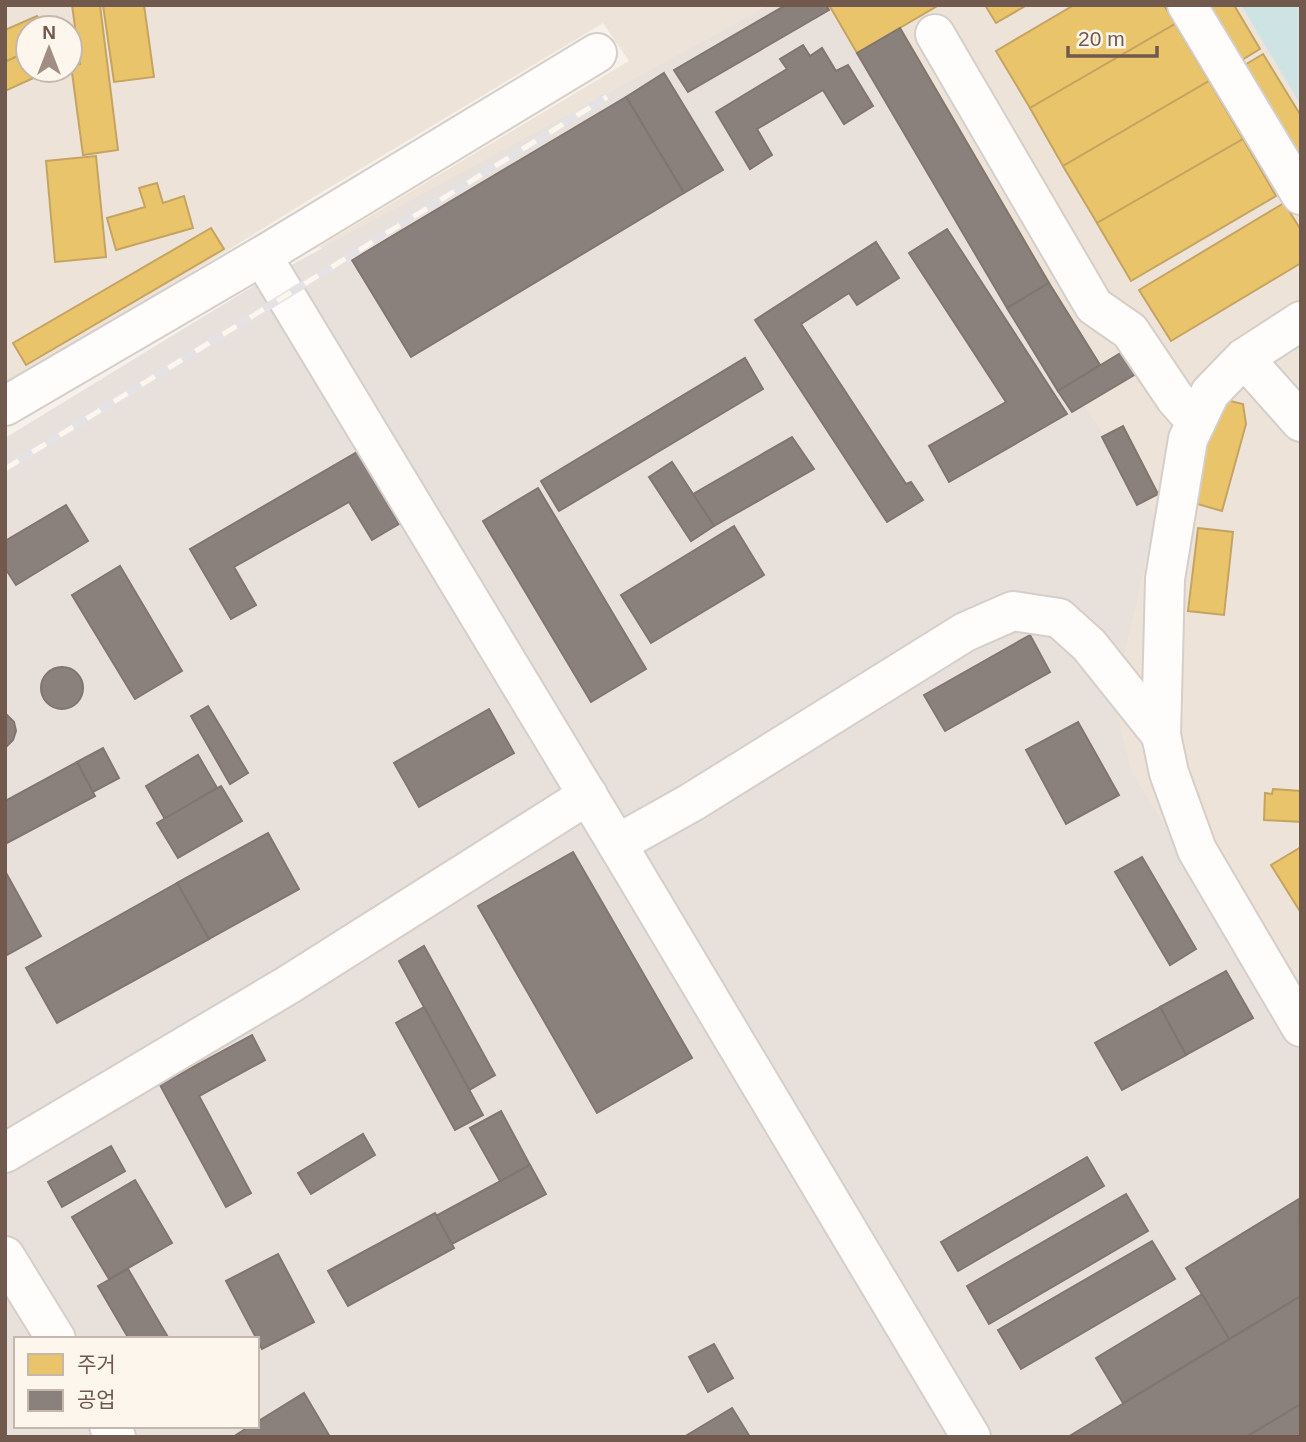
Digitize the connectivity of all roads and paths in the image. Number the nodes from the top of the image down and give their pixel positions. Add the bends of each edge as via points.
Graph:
1 (1186, 5) edge
2 (935, 34) dead end
3 (597, 53) dead end
4 (1301, 195) edge
5 (262, 256) junction
6 (1301, 321) edge
7 (1244, 358) junction
8 (5, 406) edge
9 (1196, 422) junction
10 (1301, 422) edge
11 (1161, 735) junction
12 (588, 795) junction
13 (617, 844) junction
14 (1301, 1027) edge
15 (5, 1153) edge
16 (5, 1256) edge
17 (55, 1337) edge
18 (971, 1437) edge

1 - 4 street
2 - 9 street via 1094,306 1130,331
3 - 5 street
5 - 8 street
5 - 12 street
6 - 7 street
7 - 9 street via 1210,393
7 - 10 street
9 - 11 street via 1188,439 1165,579
11 - 13 street via 1088,645 1059,618 1013,611 965,632
11 - 14 street via 1169,773 1197,850
12 - 13 street
12 - 15 street via 288,985
13 - 18 street
16 - 17 street

